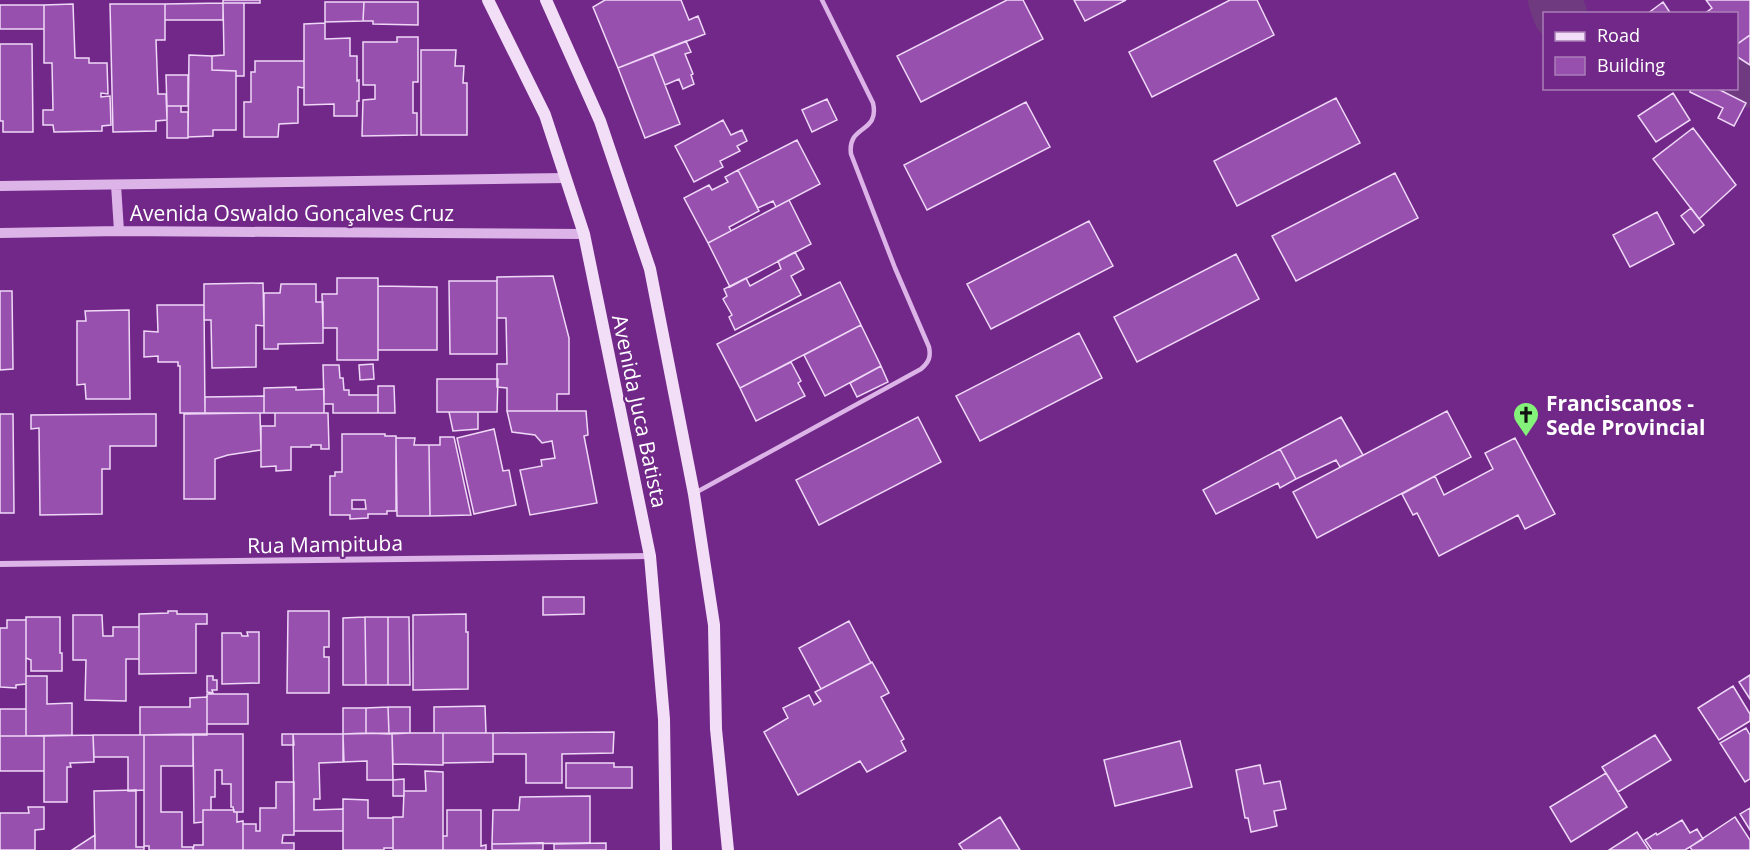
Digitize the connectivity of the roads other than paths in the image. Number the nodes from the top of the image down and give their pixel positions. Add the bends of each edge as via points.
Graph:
1 (488, 0) edge
2 (546, 0) edge
3 (822, 0) edge
4 (566, 178) junction
5 (116, 185) junction
6 (0, 186) edge
7 (119, 231) junction
8 (0, 232) edge
9 (584, 234) junction
10 (694, 494) junction
11 (650, 556) junction
12 (0, 564) edge
13 (666, 850) edge
14 (728, 850) edge

1 - 4 main road, Avenida Juca Batista via 545,115
2 - 10 main road, Avenida Juca Batista via 600,121 650,269
3 - 10 lane via 873,104 873,121 852,137 851,154 931,355 921,369
4 - 5 street, Avenida Oswaldo Gonçalves Cruz
4 - 9 main road, Avenida Juca Batista
5 - 6 street, Avenida Oswaldo Gonçalves Cruz
5 - 7 street
7 - 8 street, Avenida Oswaldo Gonçalves Cruz
7 - 9 street, Avenida Oswaldo Gonçalves Cruz
9 - 11 main road, Avenida Juca Batista
10 - 14 main road, Avenida Juca Batista via 714,625 716,729
11 - 12 street, Rua Mampituba
11 - 13 main road, Avenida Juca Batista via 664,719

